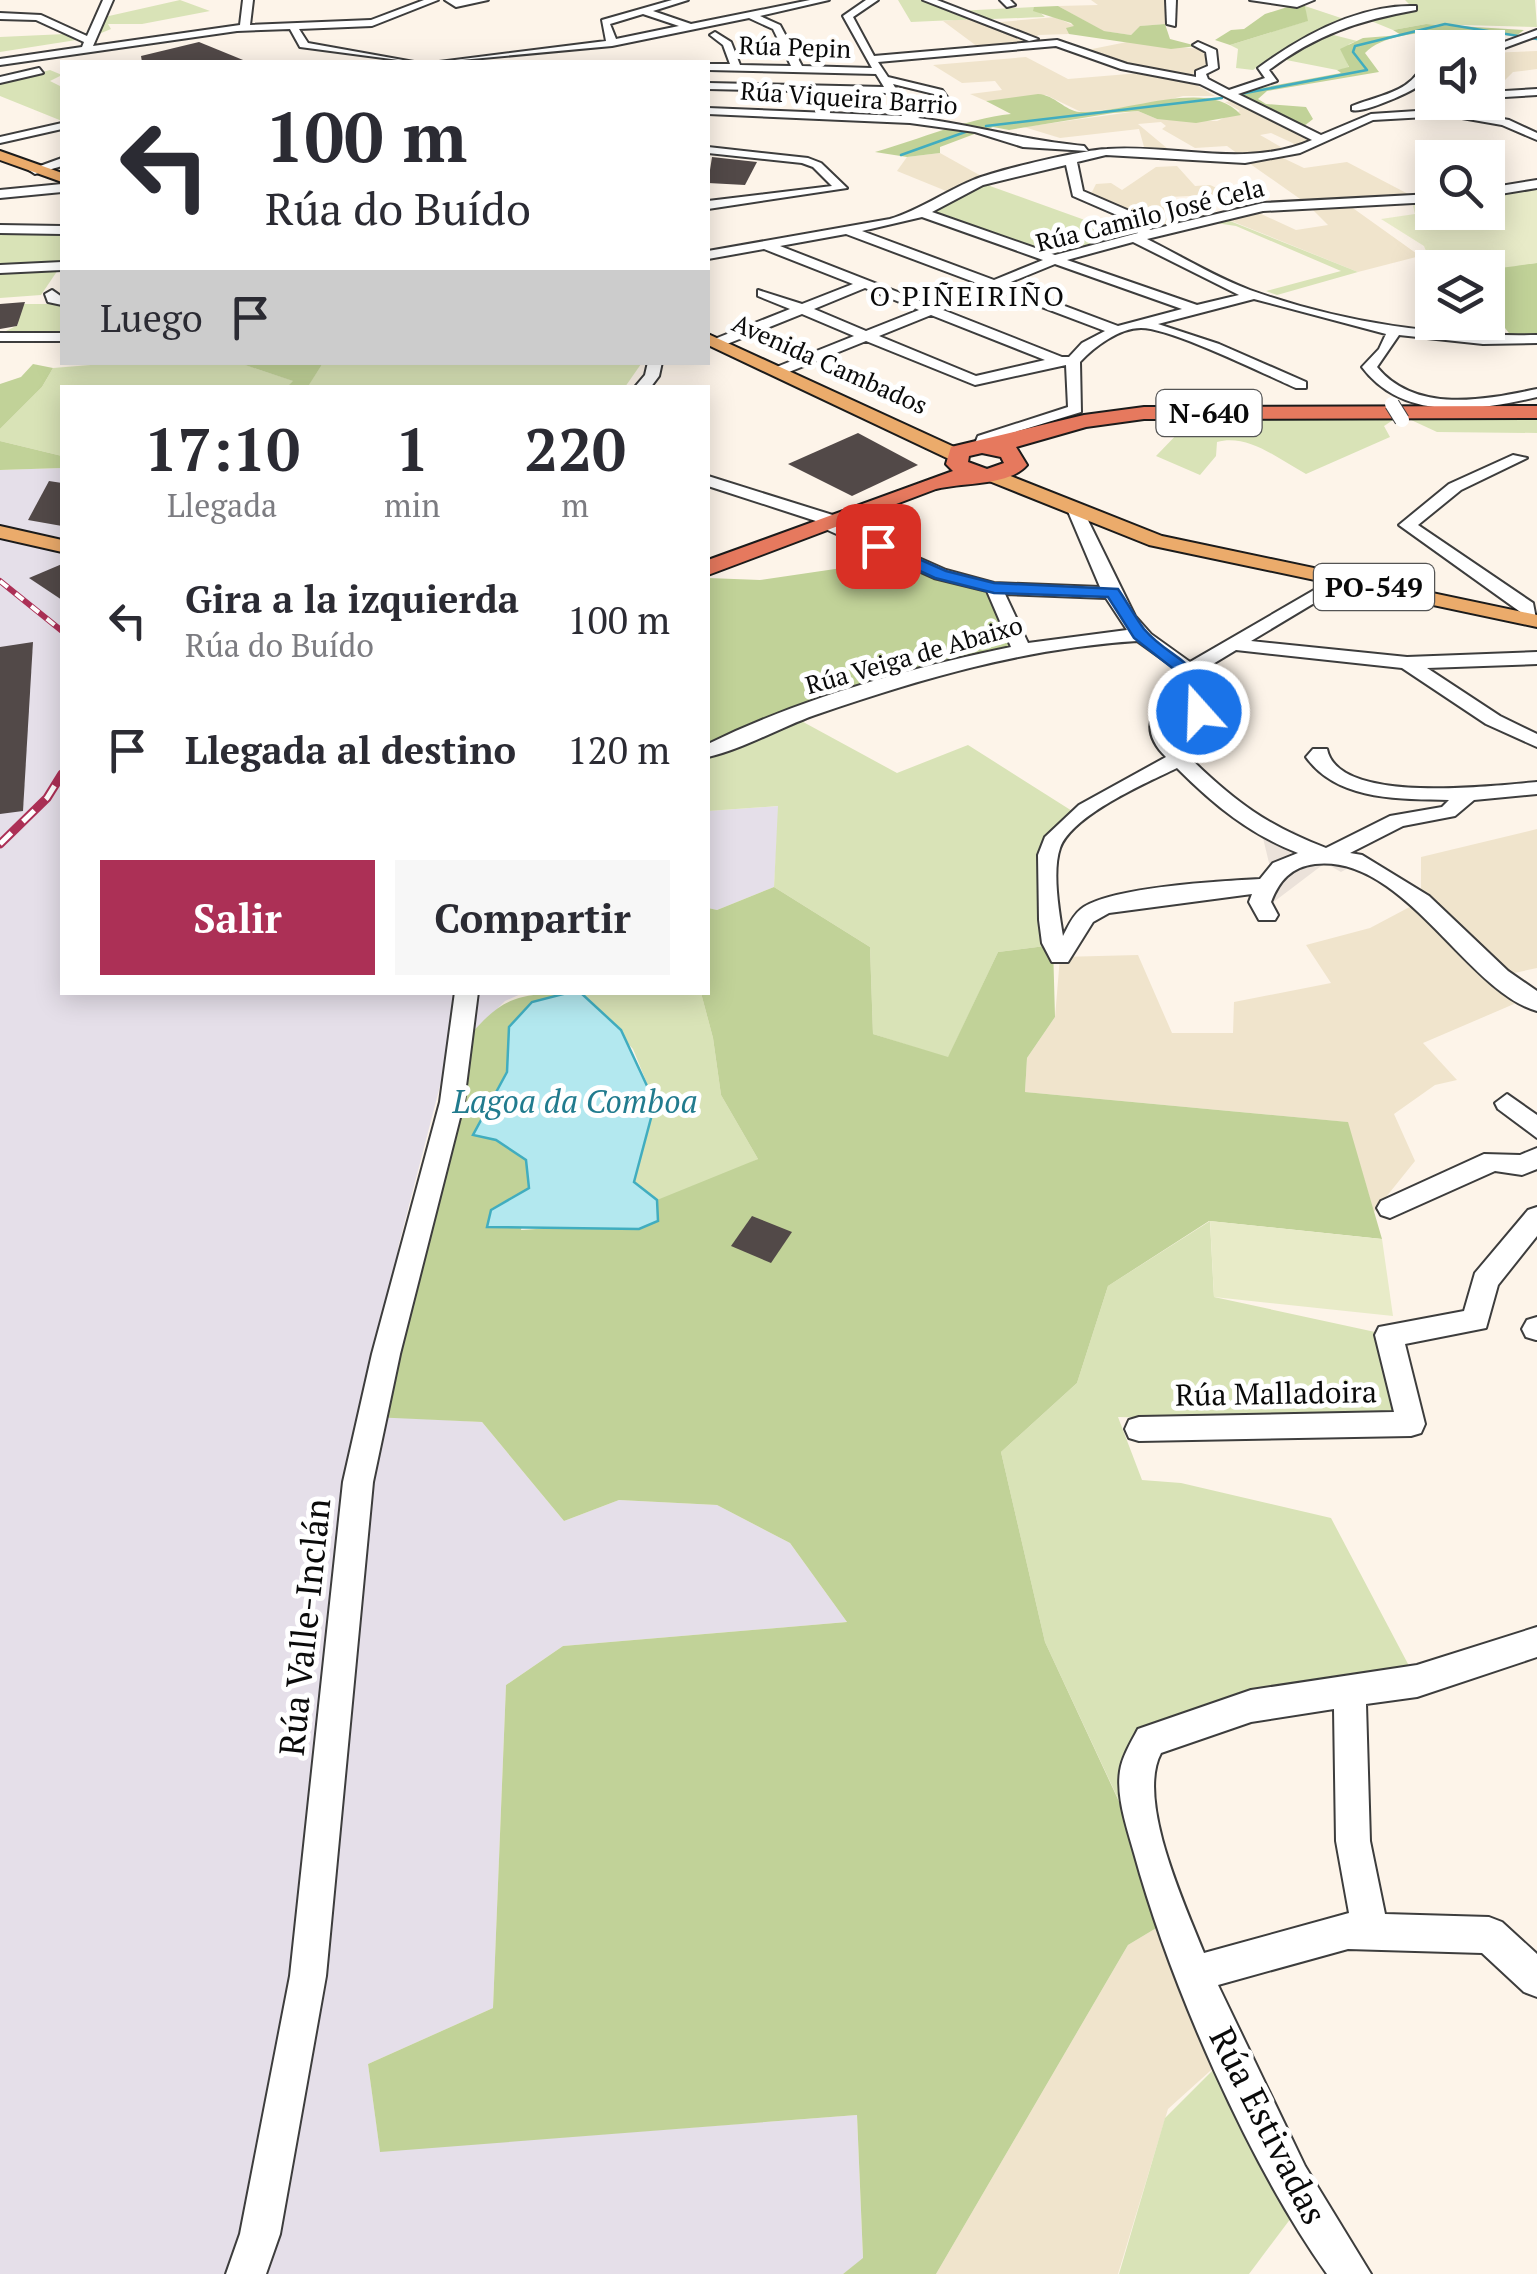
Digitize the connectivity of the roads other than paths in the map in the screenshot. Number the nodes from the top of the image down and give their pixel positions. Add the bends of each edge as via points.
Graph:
1 (108, 0) edge
2 (248, 0) edge
3 (433, 0) edge
4 (450, 0) edge
5 (483, 0) edge
6 (683, 0) edge
7 (824, 0) edge
8 (873, 0) edge
9 (928, 0) edge
10 (1171, 0) edge
11 (1254, 0) edge
12 (1309, 0) edge
13 (702, 8) dead end
14 (1414, 8) dead end
15 (642, 11) junction
16 (750, 15) junction
17 (0, 16) edge
18 (738, 18) junction
19 (768, 22) junction
20 (55, 23) junction
21 (1172, 24) dead end
22 (293, 26) junction
23 (693, 27) junction
24 (245, 28) junction
25 (0, 29) edge
26 (715, 35) junction
27 (1533, 36) edge
28 (88, 43) junction
29 (612, 43) junction
30 (1043, 43) junction
31 (1198, 45) dead end
32 (1505, 45) edge
33 (576, 48) junction
34 (518, 55) junction
35 (872, 59) junction
36 (397, 60) edge
37 (465, 60) edge
38 (527, 60) edge
39 (573, 60) edge
40 (0, 62) edge
41 (710, 67) edge
42 (736, 68) junction
43 (39, 70) dead end
44 (798, 70) junction
45 (0, 80) edge
46 (885, 80) junction
47 (1203, 80) junction
48 (710, 86) edge
49 (1415, 87) edge
50 (1537, 92) edge
51 (1505, 93) edge
52 (1228, 94) junction
53 (943, 103) junction
54 (710, 111) edge
55 (1415, 115) edge
56 (1371, 117) junction
57 (910, 120) junction
58 (1494, 120) edge
59 (60, 126) edge
60 (964, 127) junction
61 (1537, 137) edge
62 (0, 140) edge
63 (1322, 141) junction
64 (1304, 148) junction
65 (710, 150) edge
66 (1106, 152) junction
67 (0, 155) edge
68 (1326, 156) dead end
69 (1071, 162) junction
70 (60, 163) edge
71 (35, 170) junction
72 (60, 177) edge
73 (1537, 184) edge
74 (60, 189) edge
75 (1505, 189) edge
76 (0, 194) edge
77 (1415, 199) edge
78 (710, 205) edge
79 (922, 213) junction
80 (846, 223) junction
81 (0, 229) edge
82 (60, 230) edge
83 (1139, 236) junction
84 (757, 242) junction
85 (714, 254) edge
86 (1050, 259) junction
87 (60, 266) edge
88 (0, 269) edge
89 (991, 283) junction
90 (864, 284) junction
91 (763, 293) dead end
92 (1254, 295) junction
93 (929, 309) junction
94 (802, 310) junction
95 (1197, 310) junction
96 (1145, 324) junction
97 (1118, 330) junction
98 (1394, 332) junction
99 (864, 336) junction
100 (0, 337) edge
101 (60, 337) edge
102 (1537, 339) edge
103 (712, 341) edge
104 (1067, 361) junction
105 (779, 372) junction
106 (1377, 382) junction
107 (1301, 385) dead end
108 (1537, 393) edge
109 (1537, 412) edge
110 (1406, 427) dead end
111 (1056, 428) junction
112 (974, 458) junction
113 (1519, 458) dead end
114 (1015, 461) junction
115 (710, 483) edge
116 (1074, 509) junction
117 (830, 522) junction
118 (0, 536) edge
119 (60, 546) edge
120 (1212, 554) junction
121 (710, 567) edge
122 (1340, 580) junction
123 (994, 588) junction
124 (1113, 592) junction
125 (1537, 620) edge
126 (1140, 634) junction
127 (1236, 645) junction
128 (1021, 648) junction
129 (1537, 658) edge
130 (1406, 664) junction
131 (1192, 681) junction
132 (1537, 741) edge
133 (710, 750) edge
134 (1320, 753) dead end
135 (1182, 758) junction
136 (1537, 788) edge
137 (1468, 794) junction
138 (1327, 856) junction
139 (1266, 886) junction
140 (1267, 915) dead end
141 (467, 995) edge
142 (1537, 1003) edge
143 (1507, 1103) dead end
144 (1537, 1129) edge
145 (1537, 1158) edge
146 (1390, 1208) dead end
147 (1537, 1217) edge
148 (1139, 1429) dead end
149 (1537, 1642) edge
150 (1350, 1692) junction
151 (1372, 1929) junction
152 (1193, 1974) junction
153 (1537, 1979) edge
154 (246, 2274) edge
155 (1351, 2274) edge

1 - 28 street
2 - 24 street
3 - 22 street via 372,22
4 - 5 street
6 - 15 street
7 - 16 street
8 - 35 street via 848,16
9 - 30 street
10 - 21 street
11 - 12 street
13 - 18 street
14 - 52 street via 1372,12 1314,34 1262,70 1273,80
15 - 23 street
15 - 29 street via 605,22
16 - 18 street
16 - 19 street
17 - 20 street via 29,14
18 - 23 street
19 - 26 street
19 - 44 street via 778,27
20 - 25 street
20 - 28 street
22 - 24 street
22 - 36 street via 304,44
23 - 26 street
23 - 29 street
24 - 28 street
26 - 42 street via 727,44
27 - 32 street
28 - 40 street
29 - 33 street
30 - 35 street
30 - 47 street
31 - 47 street via 1211,50 1214,68 1200,73
33 - 34 street
33 - 39 street
34 - 37 street
34 - 38 street
35 - 46 street
41 - 42 street, Rúa Pepin
42 - 44 street, Rúa Pepin
43 - 45 street
44 - 46 street, Rúa Pepin
46 - 48 street
46 - 53 street via 938,92
46 - 57 street
47 - 52 street
49 - 56 street via 1356,108
50 - 51 street
52 - 63 street
53 - 57 street
53 - 60 street via 970,122
54 - 57 street, Rúa Viqueira Barrio
55 - 56 street
56 - 63 street, Rúa Viqueira Barrio
57 - 60 street, Rúa Viqueira Barrio
58 - 61 street
59 - 62 street
60 - 66 street, Rúa Viqueira Barrio via 1023,144
63 - 64 street, Rúa Viqueira Barrio
64 - 66 street, Rúa Viqueira Barrio via 1208,161
64 - 68 street
65 - 78 street via 804,160 841,188
66 - 69 street
67 - 71 main road
69 - 79 street via 985,180
69 - 83 street via 1077,193 1130,216
70 - 71 street
71 - 72 main road
73 - 75 street
74 - 76 street
77 - 83 street, Rúa Camilo José Cela via 1263,206
79 - 80 street
79 - 86 street
80 - 84 street
80 - 89 street
81 - 82 street
83 - 86 street, Rúa Camilo José Cela
83 - 92 street
84 - 85 street via 712,248
84 - 90 street
86 - 89 street, Rúa Camilo José Cela
86 - 95 street
87 - 88 street
89 - 93 street, Rúa Camilo José Cela
89 - 97 street
90 - 93 street
90 - 94 street
91 - 94 street
92 - 95 street
92 - 98 street
93 - 99 street, Rúa Camilo José Cela
93 - 104 street
94 - 99 street
94 - 103 street
95 - 96 street
96 - 97 street
96 - 107 street
97 - 104 street
98 - 102 street
98 - 106 street via 1369,367
99 - 104 street via 975,381
99 - 105 street, Rúa Camilo José Cela
100 - 101 street
103 - 105 main road, Avenida Cambados
104 - 112 street via 1076,410 984,438
105 - 112 main road, Avenida Cambados
106 - 108 street via 1448,403
106 - 110 street, bridge
109 - 111 highway, N-640 via 1144,413
111 - 112 highway, N-640
111 - 114 highway, N-640
112 - 114 highway, N-640
112 - 116 main road, PO-549
112 - 117 highway via 928,484
113 - 125 street via 1455,488 1407,525
114 - 120 main road, PO-549 via 1034,484
115 - 117 street
116 - 120 main road, PO-549 via 1156,541
116 - 124 street
117 - 121 highway
117 - 123 street via 940,574
118 - 119 main road
120 - 122 main road, PO-549
122 - 125 main road, PO-549
122 - 127 street
123 - 124 street
123 - 128 street
124 - 126 street
126 - 128 street, Rúa Veiga de Abaixo
126 - 131 street
127 - 130 street
127 - 131 street
128 - 133 street, Rúa Veiga de Abaixo via 866,692
129 - 130 street
130 - 132 street
131 - 135 street via 1199,729
131 - 135 street via 1158,722 1160,741
134 - 137 street via 1320,765 1361,789
135 - 138 street via 1224,803 1272,836
135 - 139 street via 1058,833 1050,848 1049,913 1060,957 1096,910
136 - 137 street
137 - 138 street via 1448,812 1397,820
138 - 139 street via 1298,859
138 - 142 street via 1354,860 1421,901
139 - 140 street via 1260,902
141 - 154 street, Rúa Valle-Inclán via 452,1102 358,1482 308,1976 260,2234
143 - 144 street
145 - 146 street via 1522,1165 1493,1161
147 - 148 street, Rúa Malladoira via 1485,1281 1476,1320 1388,1335 1411,1424
149 - 150 street, Rúa Estivadas via 1418,1680
150 - 151 street via 1350,1835
150 - 152 street, Rúa Estivadas via 1252,1706 1150,1741 1135,1773 1143,1830
151 - 152 street
151 - 153 street via 1489,1935
152 - 155 street, Rúa Estivadas via 1304,2202

